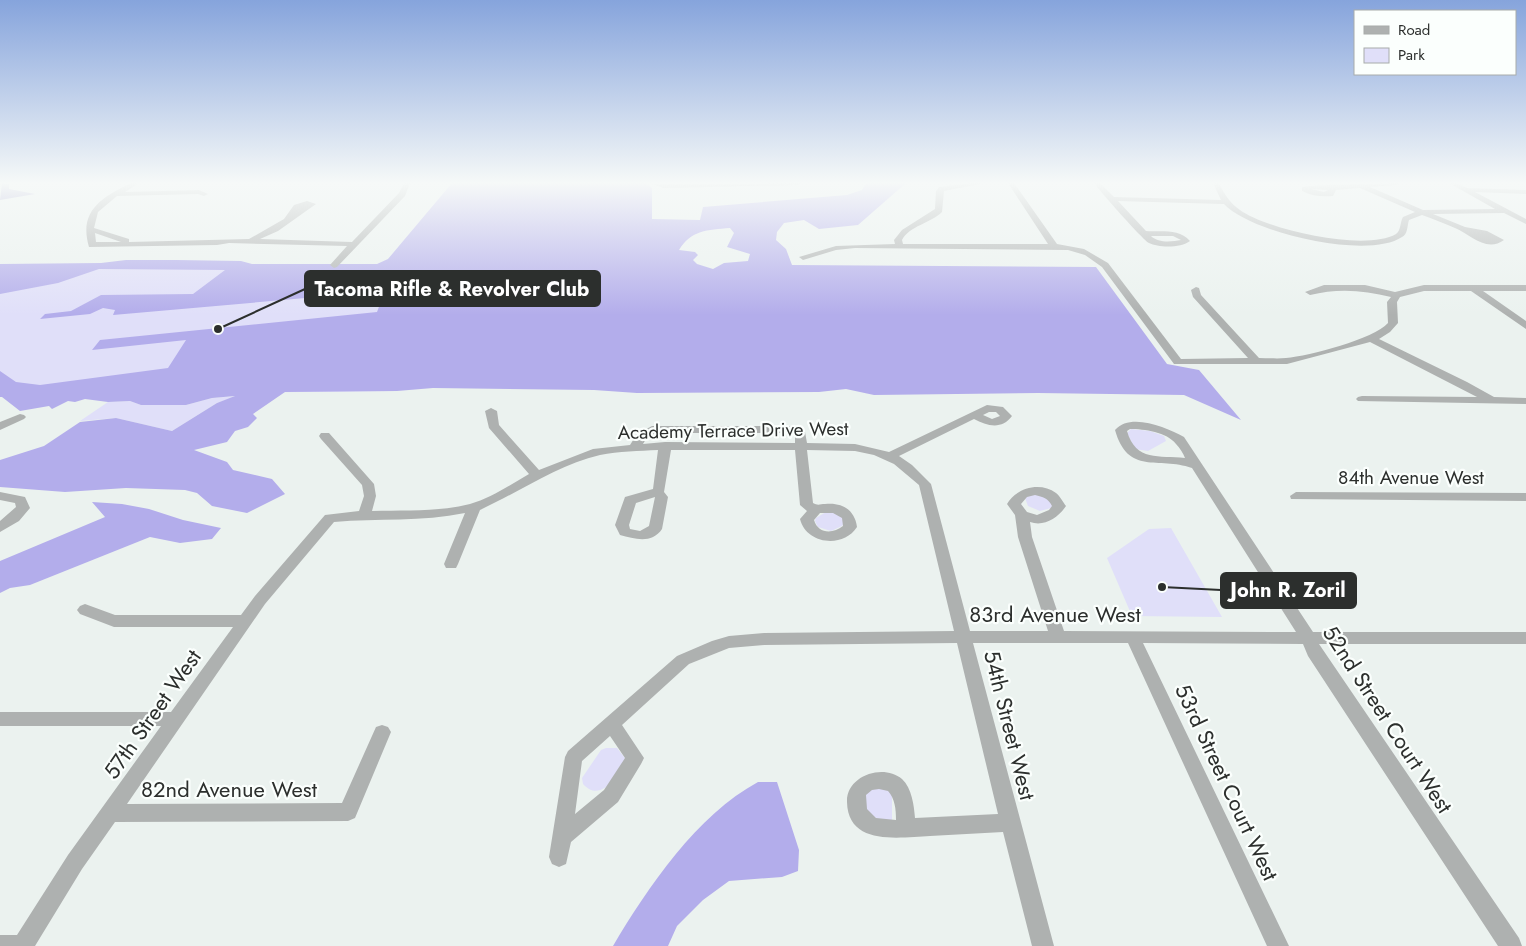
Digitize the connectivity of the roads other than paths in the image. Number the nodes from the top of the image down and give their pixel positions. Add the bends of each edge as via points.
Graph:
1 (90, 227) edge
2 (279, 227) edge
3 (370, 227) edge
4 (913, 227) edge
5 (1041, 227) edge
6 (1139, 227) edge
7 (1270, 227) edge
8 (1405, 227) edge
9 (1460, 227) edge
10 (1464, 229) dead end
11 (276, 230) junction
12 (91, 232) junction
13 (1144, 233) dead end
14 (250, 242) junction
15 (267, 242) junction
16 (133, 243) junction
17 (354, 244) junction
18 (900, 246) junction
19 (1054, 246) junction
20 (803, 257) dead end
21 (334, 265) dead end
22 (1472, 288) junction
23 (1526, 288) edge
24 (1196, 290) dead end
25 (1310, 292) dead end
26 (1396, 295) junction
27 (1526, 326) edge
28 (1370, 339) junction
29 (1257, 362) junction
30 (1362, 399) dead end
31 (1492, 401) junction
32 (1526, 401) edge
33 (491, 412) dead end
34 (975, 415) dead end
35 (20, 417) dead end
36 (0, 426) edge
37 (325, 436) dead end
38 (665, 446) junction
39 (635, 447) junction
40 (801, 447) junction
41 (890, 456) junction
42 (906, 464) joint
43 (1196, 465) junction
44 (537, 475) junction
45 (657, 492) dead end
46 (0, 496) edge
47 (1296, 496) dead end
48 (1526, 497) edge
49 (474, 507) junction
50 (814, 510) dead end
51 (364, 515) junction
52 (1022, 515) dead end
53 (330, 518) joint
54 (0, 527) edge
55 (451, 564) dead end
56 (85, 610) dead end
57 (246, 621) junction
58 (965, 637) junction
59 (1308, 637) junction
60 (1058, 638) junction
61 (1133, 638) junction
62 (1526, 638) edge
63 (0, 719) edge
64 (175, 719) junction
65 (611, 723) junction
66 (382, 732) dead end
67 (110, 813) junction
68 (1010, 823) junction
69 (906, 828) dead end
70 (562, 837) junction
71 (559, 857) dead end
72 (0, 946) edge
73 (23, 946) edge
74 (1043, 946) edge
75 (1278, 946) edge
76 (1511, 946) edge

1 - 12 street
2 - 11 street
3 - 17 street
4 - 18 street via 901,234
5 - 19 street
6 - 13 street
7 - 8 street via 1308,237 1350,242 1397,237
9 - 10 street
11 - 14 street
11 - 15 street
12 - 16 street
12 - 16 street via 92,245
14 - 15 street
14 - 16 street
15 - 17 street
17 - 21 street
18 - 19 street
18 - 20 street via 845,247
19 - 29 street via 1085,252 1105,265 1178,362
22 - 23 street
22 - 26 street via 1424,288
22 - 27 street
24 - 29 street via 1196,295
25 - 26 street via 1324,288 1365,288
26 - 28 street via 1392,302 1393,322 1387,330
28 - 29 street via 1287,361
28 - 31 street
30 - 31 street
31 - 32 street
33 - 44 street via 493,426
34 - 41 street
35 - 36 street
37 - 51 street via 368,484 370,496
38 - 39 street, Academy Terrace Drive West
38 - 40 street, Academy Terrace Drive West
38 - 45 street
39 - 40 street via 641,437 652,429 681,428 795,430 801,434
39 - 44 street, Academy Terrace Drive West via 597,452
40 - 41 street, Academy Terrace Drive West via 855,447
40 - 50 street via 807,505
41 - 42 street, Academy Terrace Drive West
42 - 58 street, 54th Street West via 925,484
43 - 43 street, 52nd Street Court West via 1144,459 1128,447 1121,430 1127,426 1143,426 1176,437
43 - 59 street, 52nd Street Court West
44 - 49 street, Academy Terrace Drive West
46 - 54 street via 20,500 23,508
47 - 48 street, 84th Avenue West
49 - 51 street, Academy Terrace Drive West via 439,514
49 - 55 street
51 - 53 street, Academy Terrace Drive West
52 - 60 street via 1025,537
53 - 57 street, 57th Street West
56 - 57 street via 114,621
57 - 64 street, 57th Street West
58 - 60 street, 83rd Avenue West
58 - 65 street, 83rd Avenue West via 729,642 683,660
58 - 68 street, 54th Street West
59 - 61 street, 83rd Avenue West
59 - 62 street, 83rd Avenue West
59 - 76 street, 52nd Street Court West via 1314,652
60 - 61 street, 83rd Avenue West
61 - 75 street, 53rd Street Court West
63 - 64 street
64 - 67 street, 57th Street West
65 - 70 street, 83rd Avenue West via 574,757
65 - 70 street via 635,758 611,796
66 - 67 street, 82nd Avenue West via 348,812
67 - 73 street, 57th Street West
68 - 69 street
68 - 74 street, 54th Street West
70 - 71 street, 83rd Avenue West
72 - 73 street

